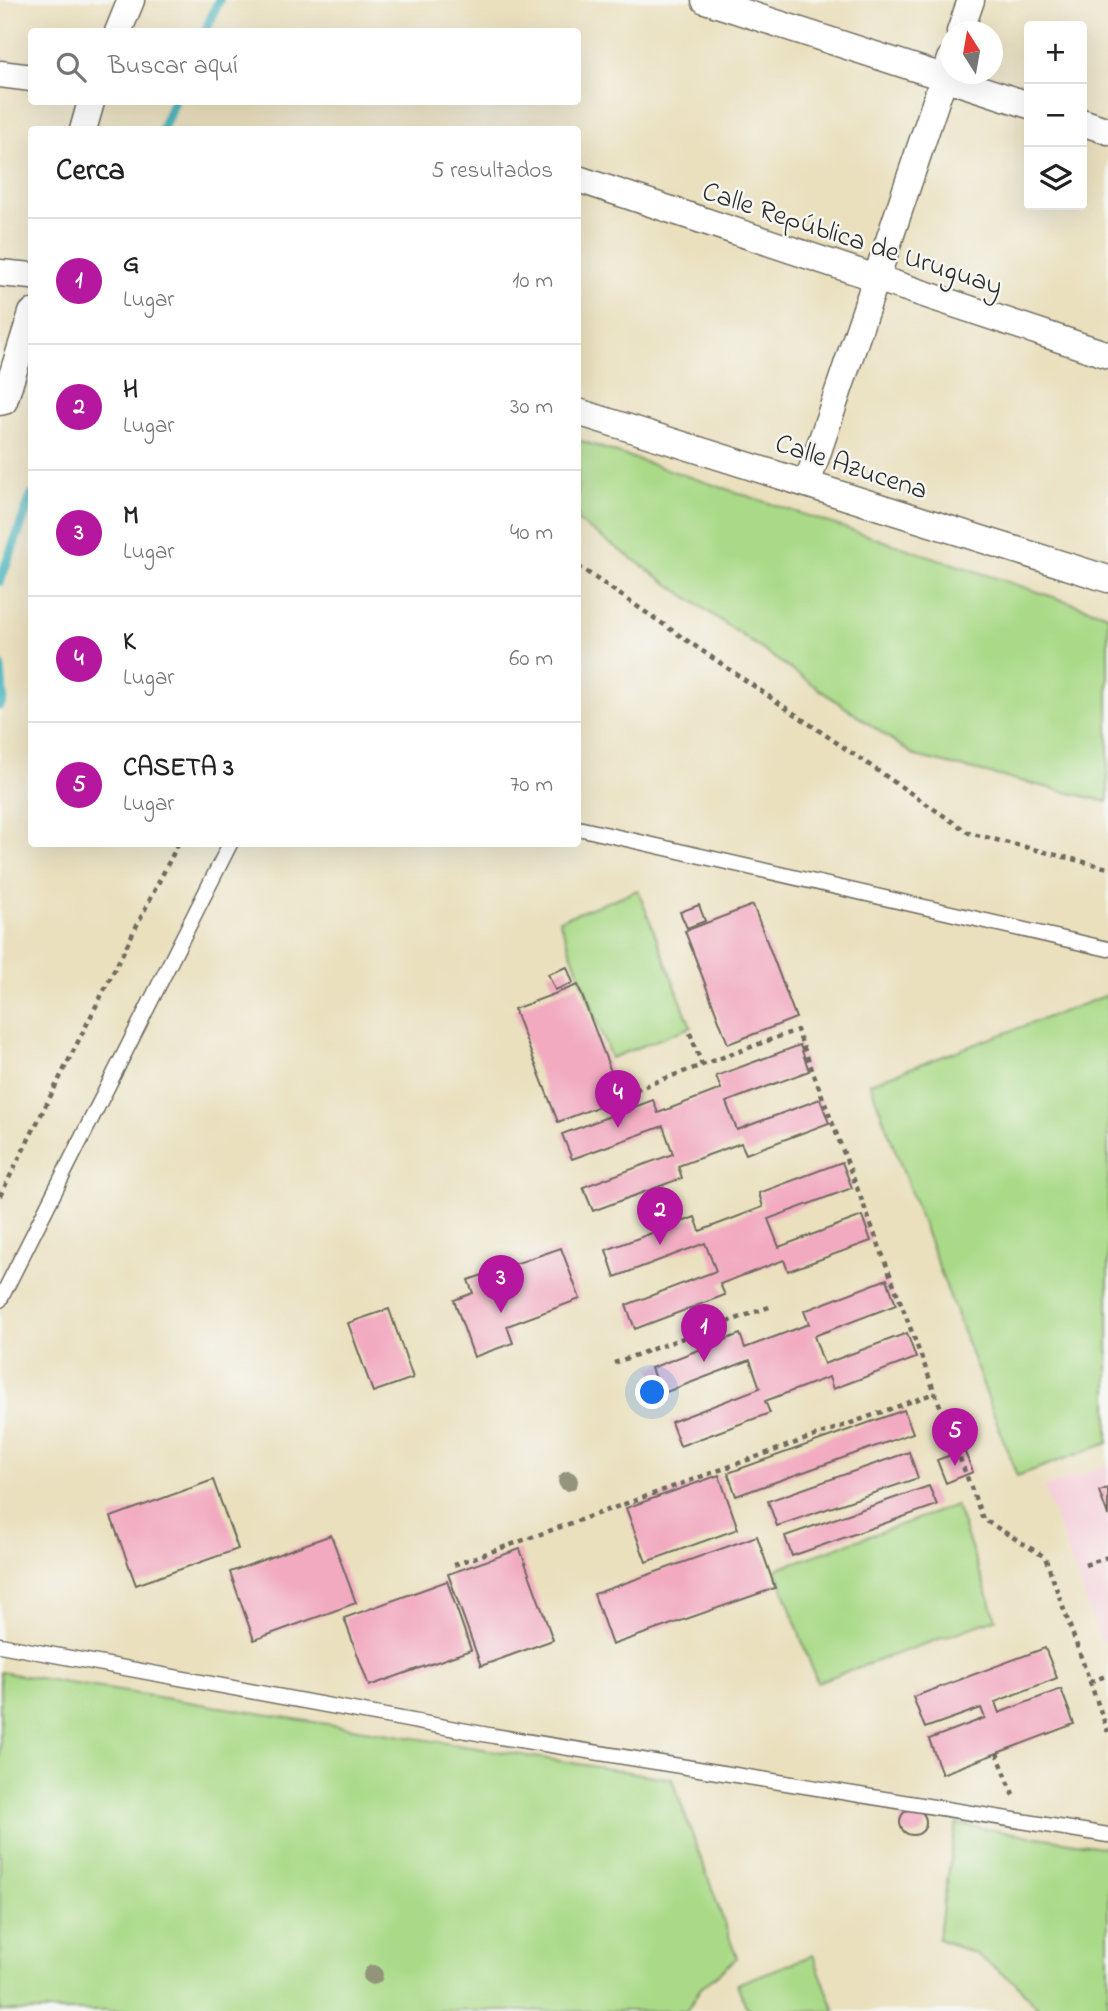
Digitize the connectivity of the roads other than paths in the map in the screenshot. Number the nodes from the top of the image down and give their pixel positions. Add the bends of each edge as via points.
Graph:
1 (131, 0) edge
2 (705, 0) edge
3 (971, 0) edge
4 (964, 21) edge
5 (120, 28) edge
6 (940, 67) edge
7 (0, 74) edge
8 (28, 78) edge
9 (942, 84) edge
10 (981, 84) edge
11 (1024, 103) edge
12 (90, 105) edge
13 (1087, 124) edge
14 (84, 126) edge
15 (1108, 131) edge
16 (581, 180) edge
17 (0, 273) edge
18 (28, 276) edge
19 (876, 278) junction
20 (28, 325) edge
21 (1108, 355) edge
22 (2, 402) edge
23 (581, 413) edge
24 (807, 484) junction
25 (1108, 579) edge
26 (581, 829) edge
27 (228, 847) edge
28 (1108, 949) edge
29 (0, 1300) edge
30 (0, 1645) edge
31 (1108, 1835) edge

1 - 5 street
2 - 6 street
3 - 4 street
7 - 8 street
9 - 19 street
10 - 11 street
12 - 14 street
13 - 15 street
16 - 19 street, Calle República de Uruguay
17 - 18 street
19 - 21 street, Calle República de Uruguay
19 - 24 street
20 - 22 street
23 - 24 street, Calle Azucena
24 - 25 street, Calle Azucena
26 - 28 lane
27 - 29 lane
30 - 31 lane via 494,1735

